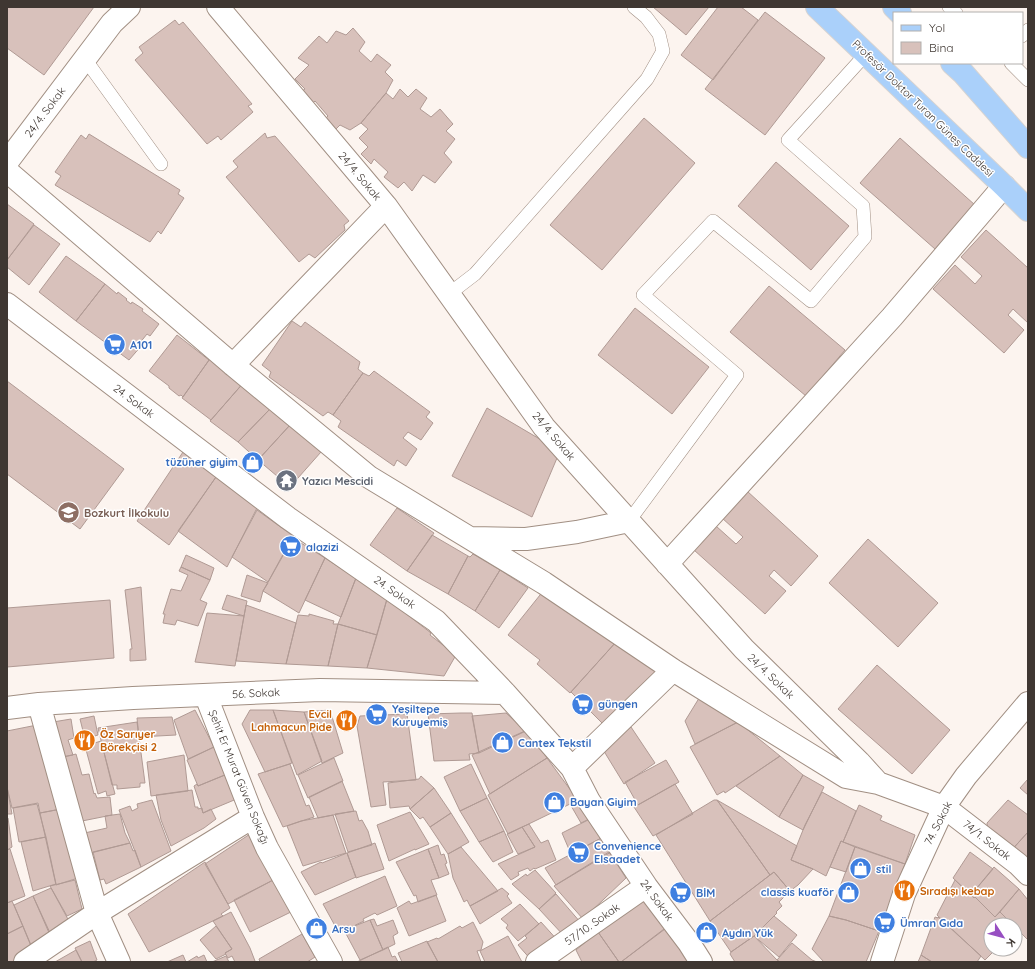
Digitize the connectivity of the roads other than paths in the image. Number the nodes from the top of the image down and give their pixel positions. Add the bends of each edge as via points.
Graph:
1 (129, 7) edge
2 (218, 7) edge
3 (634, 7) edge
4 (817, 7) edge
5 (866, 54) junction
6 (85, 59) junction
7 (953, 64) edge
8 (1012, 64) edge
9 (1028, 80) edge
10 (1028, 147) edge
11 (7, 162) edge
12 (161, 164) dead end
13 (7, 171) edge
14 (1004, 186) junction
15 (386, 206) junction
16 (1028, 210) edge
17 (449, 294) junction
18 (7, 304) edge
19 (233, 365) junction
20 (629, 521) junction
21 (470, 538) junction
22 (667, 564) junction
23 (673, 670) junction
24 (505, 693) junction
25 (206, 696) junction
26 (1028, 703) edge
27 (39, 704) junction
28 (7, 708) edge
29 (572, 768) junction
30 (878, 783) junction
31 (944, 807) junction
32 (253, 817) junction
33 (1028, 874) edge
34 (646, 886) junction
35 (97, 913) junction
36 (25, 962) edge
37 (120, 962) edge
38 (331, 962) edge
39 (537, 962) edge
40 (701, 962) edge
41 (882, 962) edge

1 - 6 street, 24/4. Sokak via 112,23
2 - 15 street, 24/4. Sokak
3 - 17 lane via 646,17 659,34 663,51 647,79 475,274
4 - 5 main road, Profesör Doktor Turan Güneş Caddesi
5 - 14 main road, Profesör Doktor Turan Güneş Caddesi
5 - 20 lane via 788,140 863,206 865,237 811,301 713,221 643,295 737,375
6 - 11 street, 24/4. Sokak
6 - 12 lane
7 - 10 main road
8 - 9 lane
13 - 19 street
14 - 16 main road, Profesör Doktor Turan Güneş Caddesi
14 - 22 street via 892,317
15 - 17 street, 24/4. Sokak
15 - 19 street
17 - 20 street, 24/4. Sokak via 544,427
18 - 24 street, 24. Sokak via 288,518 436,621
19 - 21 street via 369,477
20 - 21 street via 526,539
20 - 22 street, 24/4. Sokak
21 - 23 street via 544,583
22 - 30 street, 24/4. Sokak via 744,649
23 - 29 street
23 - 30 street via 846,777
24 - 25 street, 56. Sokak via 320,690
24 - 29 street, 24. Sokak
25 - 27 street, 56. Sokak
25 - 32 street, Şehit Er Murat Güven Sokağı
26 - 31 street, 74. Sokak via 966,776
27 - 28 street, 56. Sokak
27 - 35 street
29 - 34 street, 24. Sokak via 589,801
30 - 31 street, 24/4. Sokak
31 - 33 street, 74/1. Sokak
31 - 41 street, 74. Sokak via 904,894
32 - 35 street
32 - 38 street, Şehit Er Murat Güven Sokağı via 267,848
34 - 39 street, 57/10. Sokak
34 - 40 street, 24. Sokak
35 - 36 street
35 - 37 street

